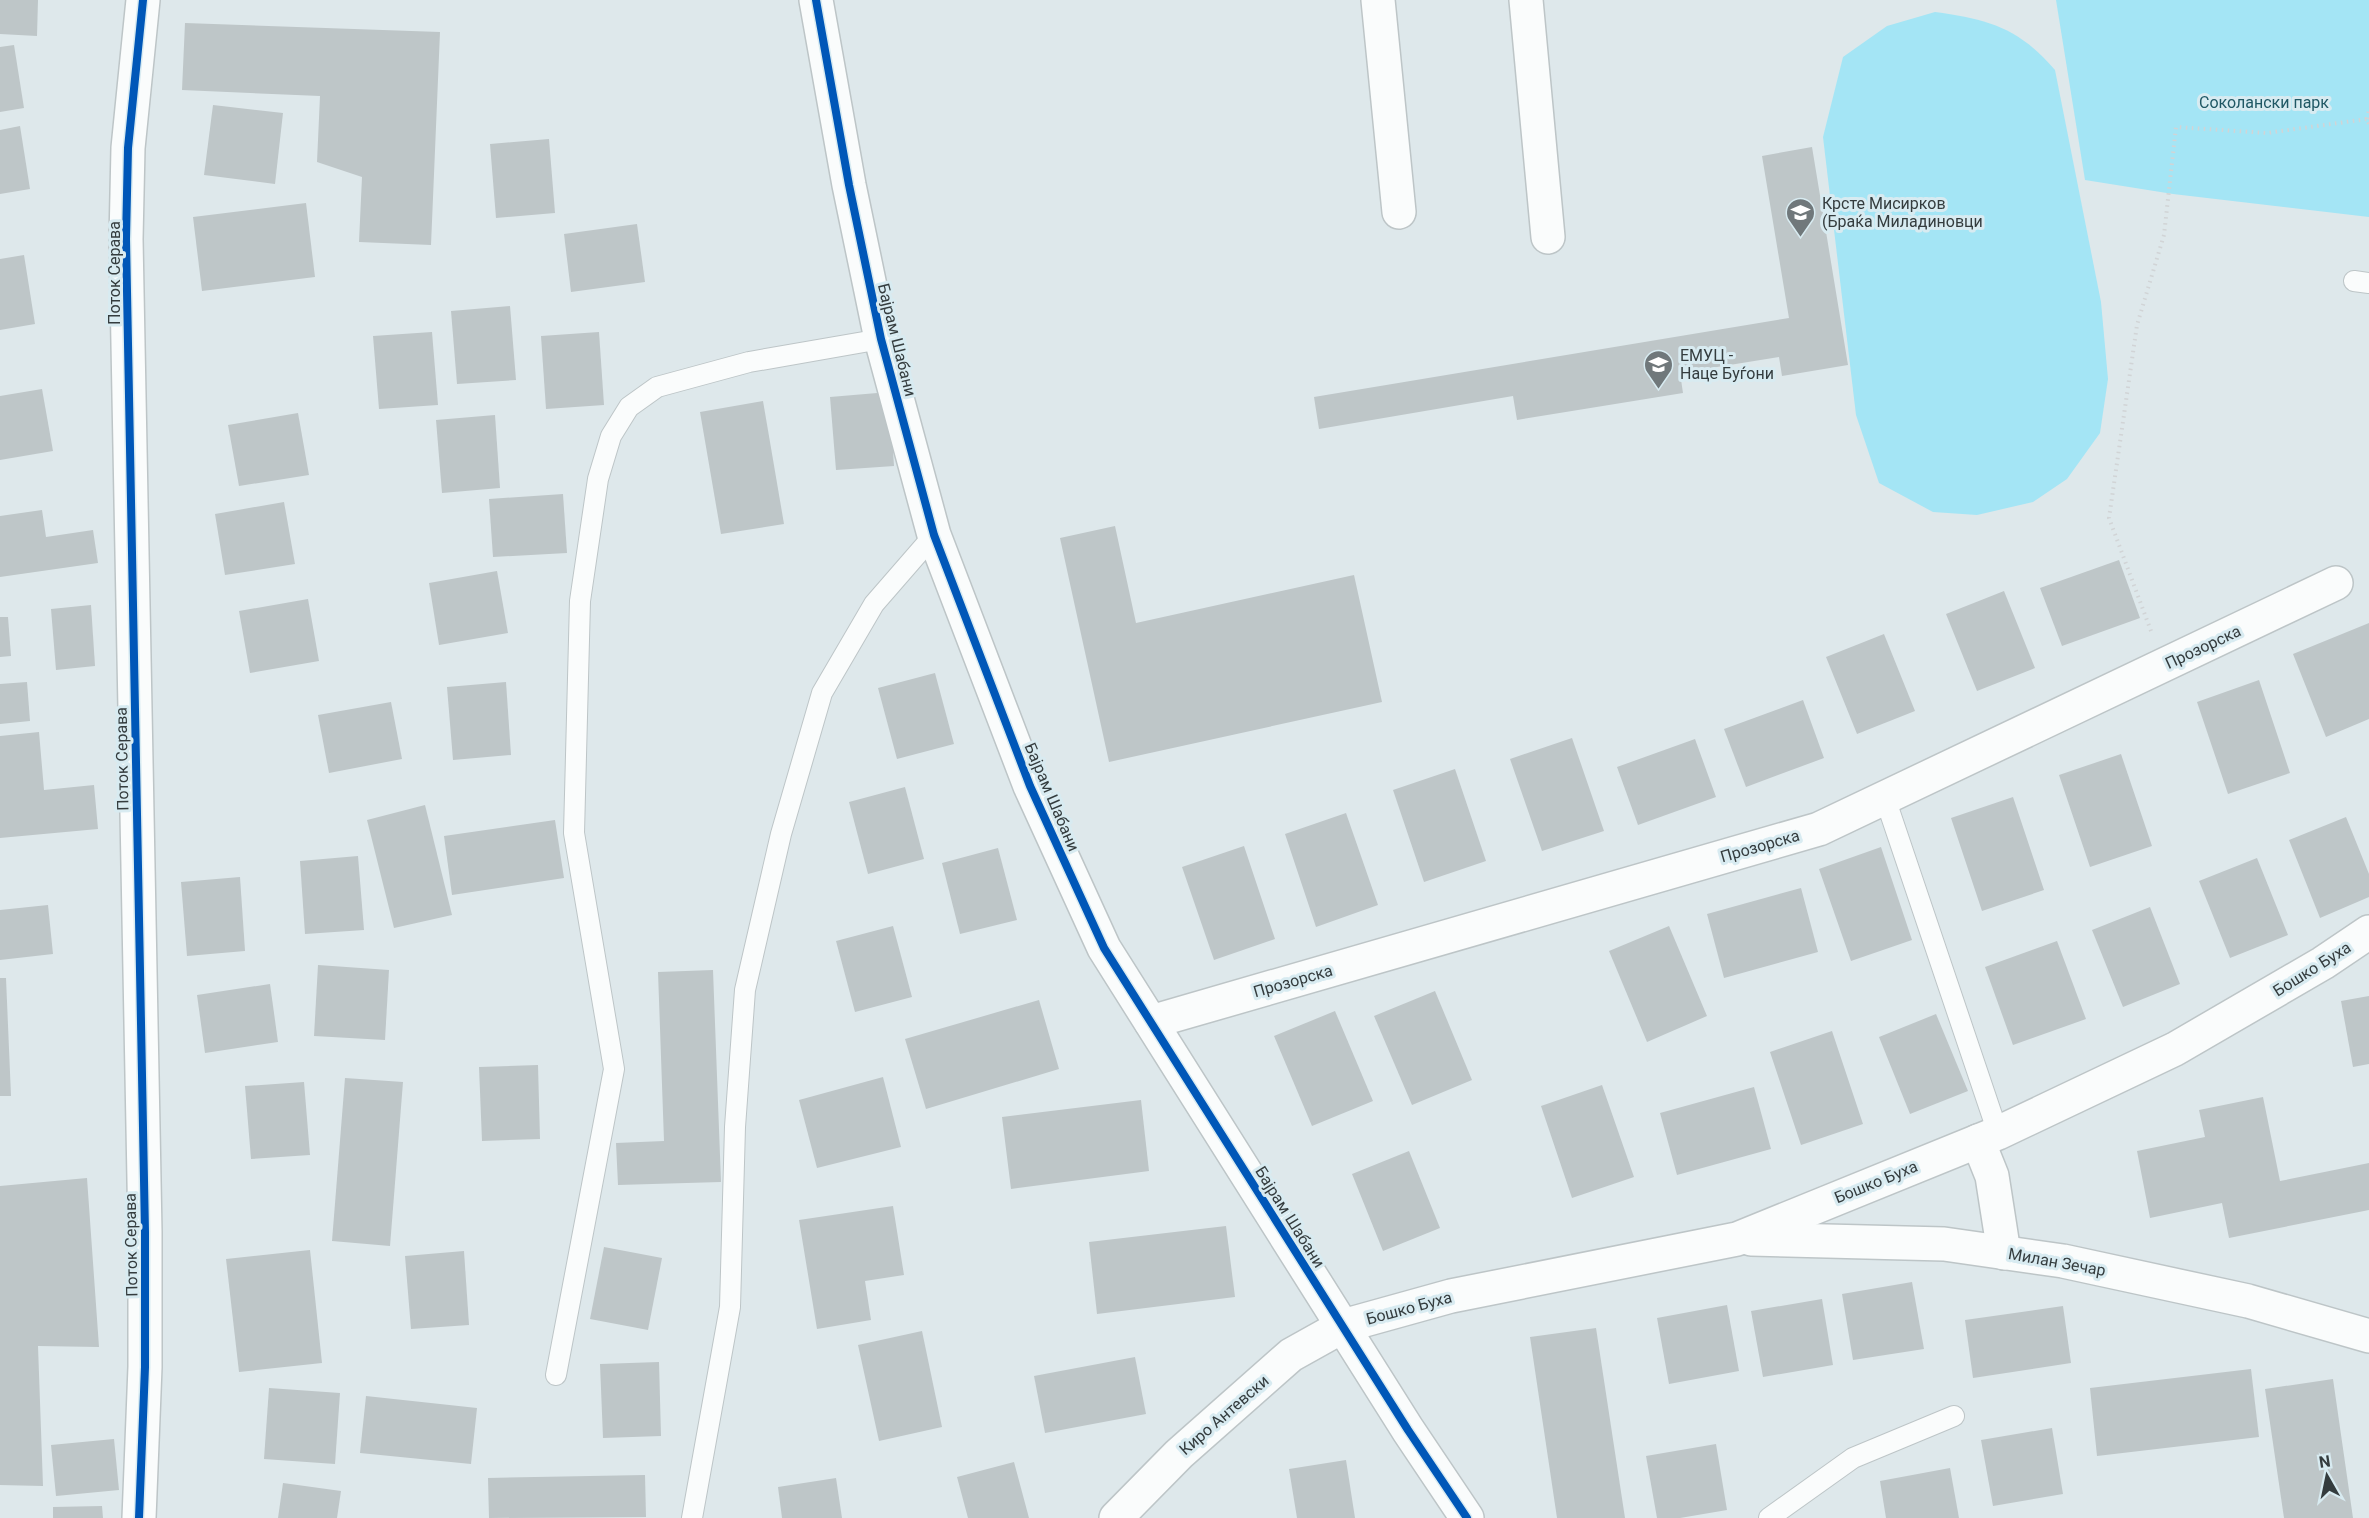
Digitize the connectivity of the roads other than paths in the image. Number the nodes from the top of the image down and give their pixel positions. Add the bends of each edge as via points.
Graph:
1 (143, 0) edge
2 (816, 0) edge
3 (1378, 0) edge
4 (1526, 0) edge
5 (1399, 212) dead end
6 (1548, 237) dead end
7 (881, 339) junction
8 (934, 535) junction
9 (2336, 584) dead end
10 (1885, 798) junction
11 (2369, 932) edge
12 (1151, 1022) junction
13 (1988, 1137) junction
14 (1737, 1239) junction
15 (2004, 1252) junction
16 (1343, 1326) junction
17 (2369, 1336) edge
18 (556, 1375) dead end
19 (1954, 1416) dead end
20 (139, 1518) edge
21 (692, 1518) edge
22 (1116, 1518) edge
23 (1467, 1518) edge
24 (1769, 1518) edge

1 - 20 street, Поток Серава via 128,148 126,239 145,1243
2 - 7 street, Бајрам Шабани
3 - 5 street
4 - 6 street
7 - 8 street, Бајрам Шабани
7 - 18 lane via 749,363 657,387 629,407 611,436 598,479 580,601 574,833 614,1069
8 - 12 street, Бајрам Шабани via 1030,786 1104,948
8 - 21 lane via 874,604 822,693 780,834 745,990 735,1127 730,1307
9 - 10 street, Прозорска
10 - 12 street, Прозорска via 1819,829
10 - 13 lane
11 - 13 street, Бошко Буха via 2324,963 2175,1049
12 - 16 street, Бајрам Шабани
13 - 14 street, Бошко Буха
13 - 15 street
14 - 15 street, Милан Зечар via 1944,1244
14 - 16 street, Бошко Буха via 1451,1296
15 - 17 street, Милан Зечар via 2248,1301
16 - 22 street, Киро Антевски via 1291,1355 1179,1454
16 - 23 street, Бајрам Шабани
19 - 24 lane via 1853,1458

